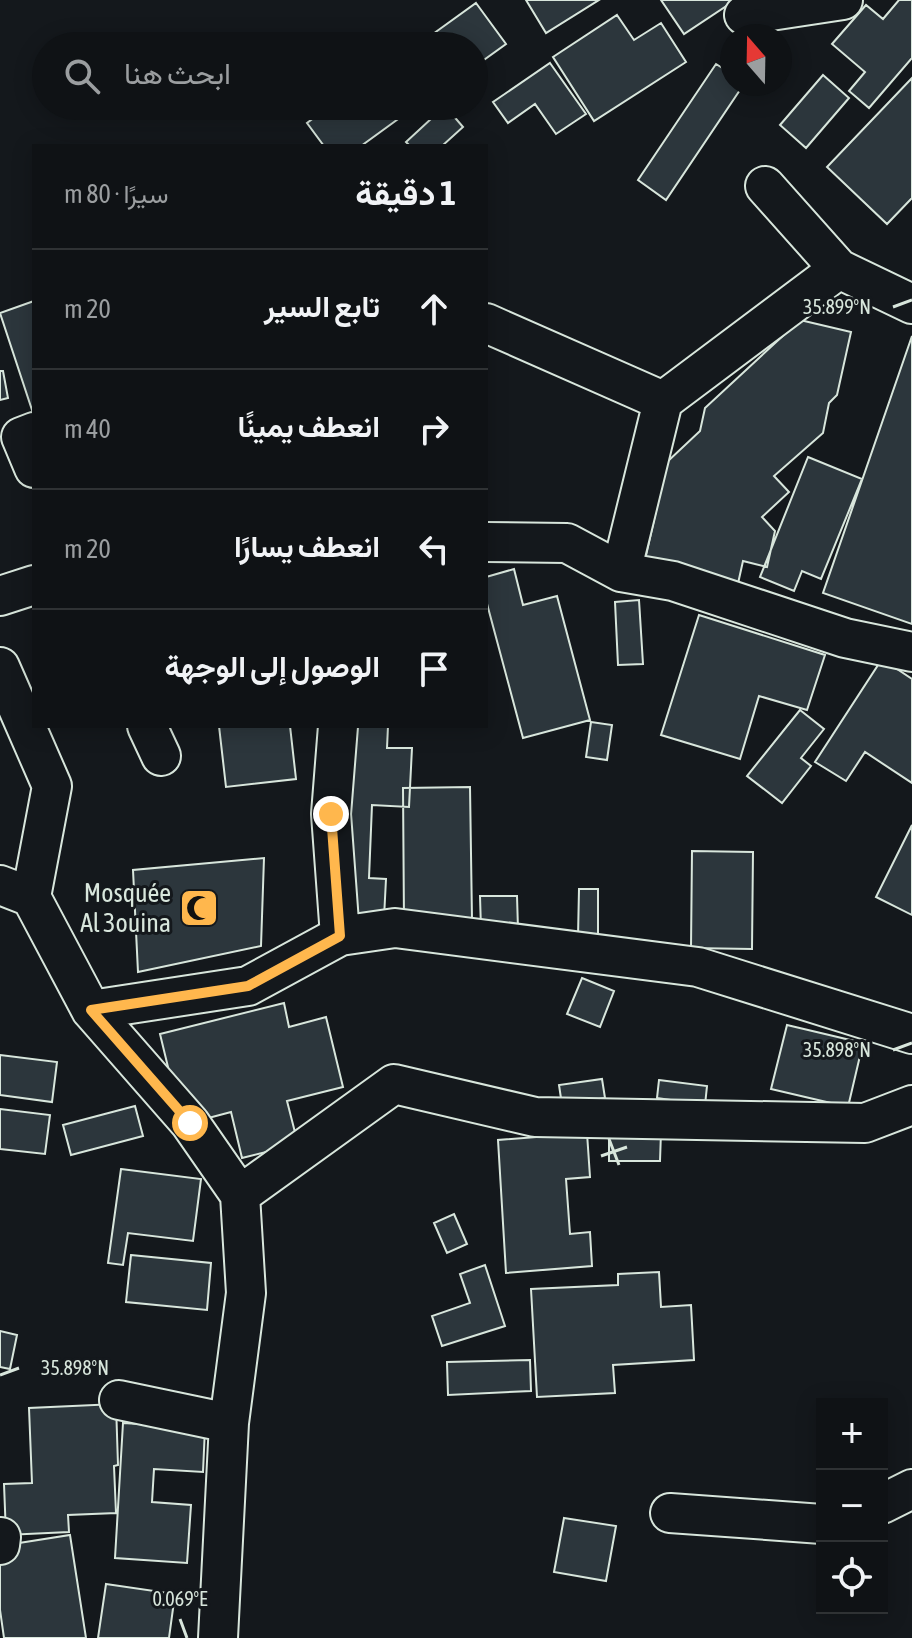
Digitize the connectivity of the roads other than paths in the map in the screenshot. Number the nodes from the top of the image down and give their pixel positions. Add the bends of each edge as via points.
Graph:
1 (843, 0) edge
2 (744, 15) dead end
3 (765, 186) dead end
4 (839, 269) junction
5 (912, 304) edge
6 (488, 324) edge
7 (663, 401) junction
8 (32, 433) edge
9 (32, 463) edge
10 (488, 542) edge
11 (621, 572) junction
12 (32, 586) edge
13 (0, 596) edge
14 (912, 652) edge
15 (0, 667) edge
16 (338, 728) edge
17 (15, 891) edge
18 (340, 936) junction
19 (91, 1010) junction
20 (912, 1034) edge
21 (912, 1105) edge
22 (240, 1195) junction
23 (119, 1400) dead end
24 (229, 1423) junction
25 (912, 1489) edge
26 (888, 1501) edge
27 (670, 1513) dead end
28 (816, 1524) edge
29 (1, 1537) edge
30 (0, 1545) edge
31 (218, 1638) edge

1 - 2 street
3 - 4 street
4 - 5 street
4 - 7 street
6 - 7 street
7 - 11 street
8 - 9 street via 21,437
10 - 11 street via 567,543
11 - 14 street via 673,581 845,638
12 - 13 street
15 - 17 street via 52,786
16 - 18 street via 331,814
17 - 19 street
18 - 19 street via 248,986
18 - 20 street via 395,928 698,967
19 - 22 street via 190,1123
21 - 22 street via 865,1123 535,1117 394,1084
22 - 24 street via 246,1293
23 - 24 street
24 - 31 street
25 - 26 street
27 - 28 street
29 - 30 street

